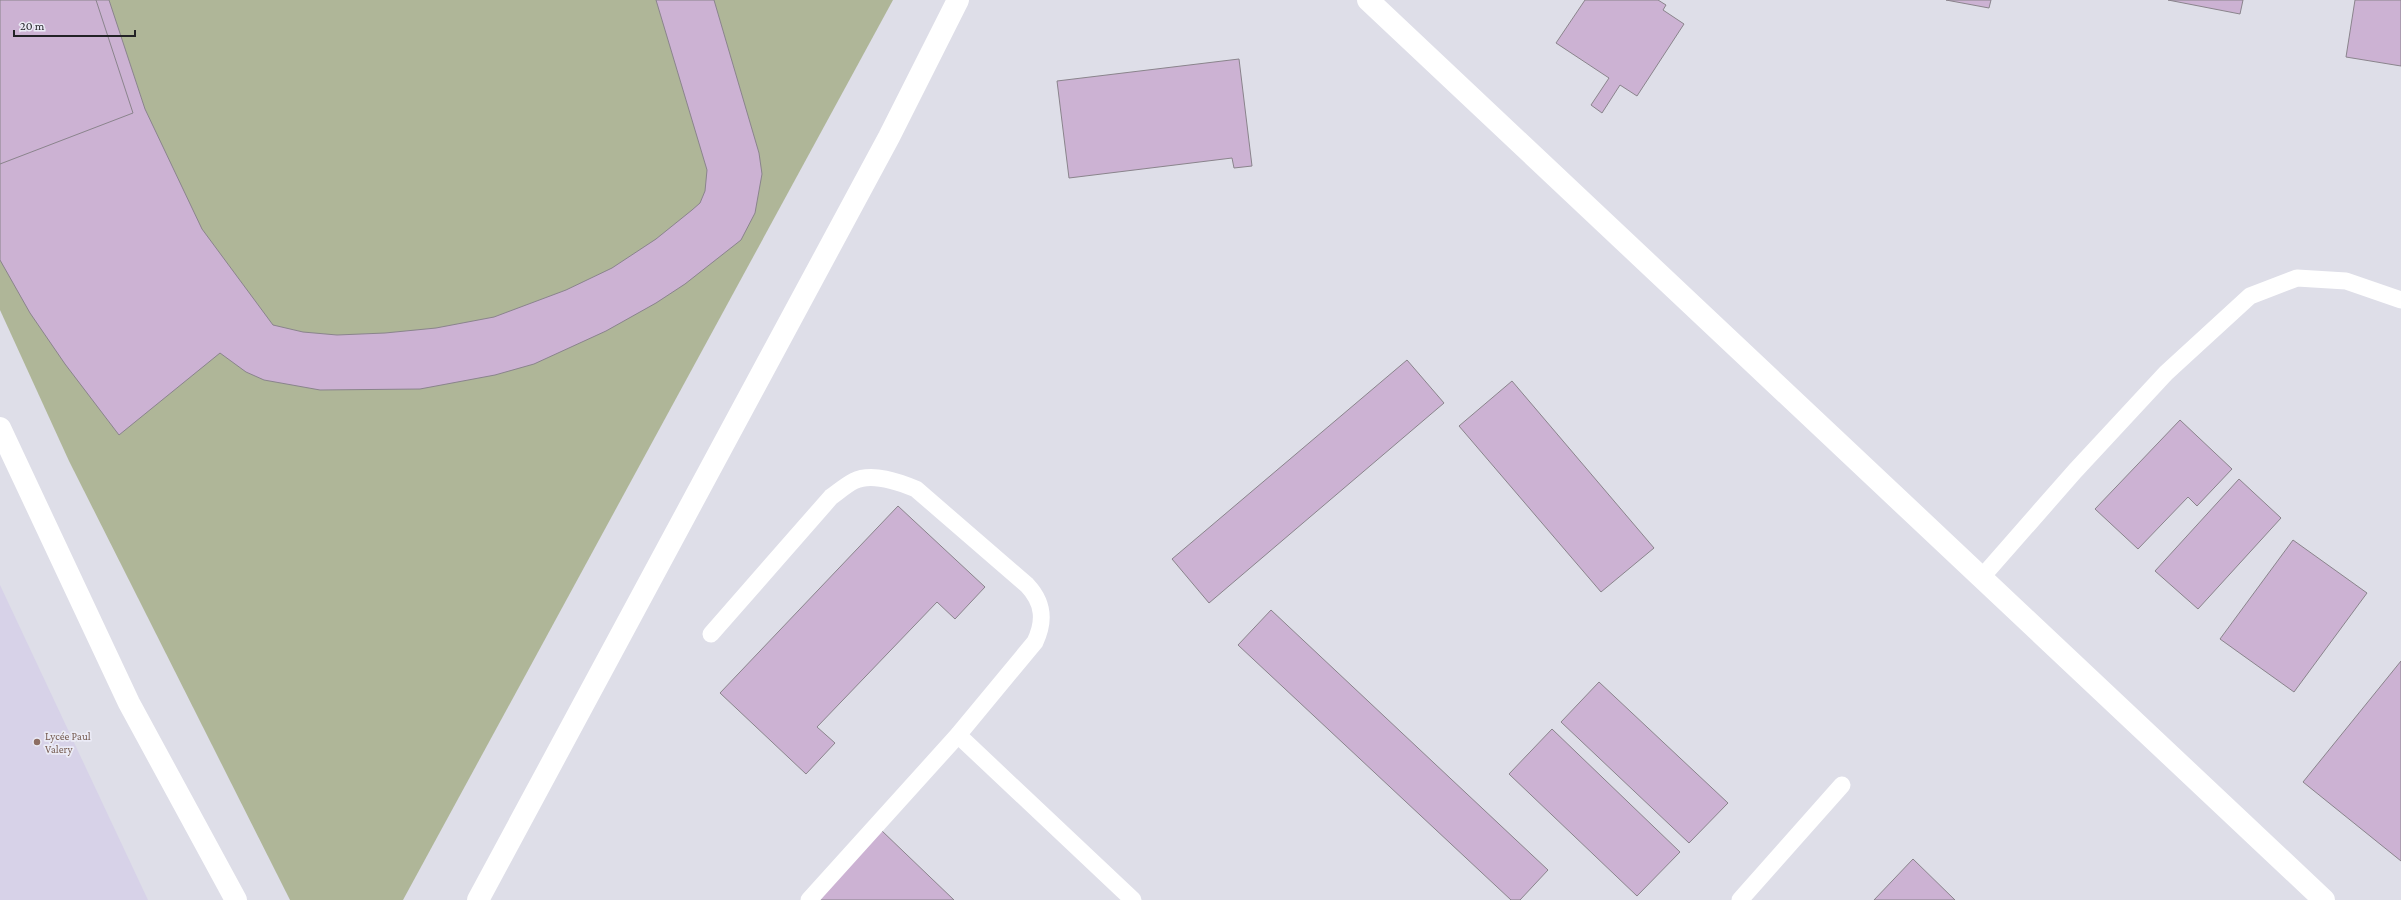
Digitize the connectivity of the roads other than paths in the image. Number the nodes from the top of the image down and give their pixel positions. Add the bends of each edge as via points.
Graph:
1 (958, 0) edge
2 (1368, 0) edge
3 (2401, 300) edge
4 (0, 428) edge
5 (1982, 577) junction
6 (711, 634) dead end
7 (958, 735) junction
8 (1842, 785) dead end
9 (236, 900) edge
10 (478, 900) edge
11 (809, 900) edge
12 (1133, 900) edge
13 (1740, 900) edge
14 (2324, 900) edge

1 - 10 main road via 889,137
2 - 5 main road
3 - 5 lane via 2346,281 2297,278 2250,296 2166,373
4 - 9 main road via 129,703
5 - 14 main road
6 - 7 lane via 830,497 855,480 868,478 899,482 916,489 1027,585 1040,604 1041,630 1034,642
7 - 11 lane
7 - 12 lane
8 - 13 lane

